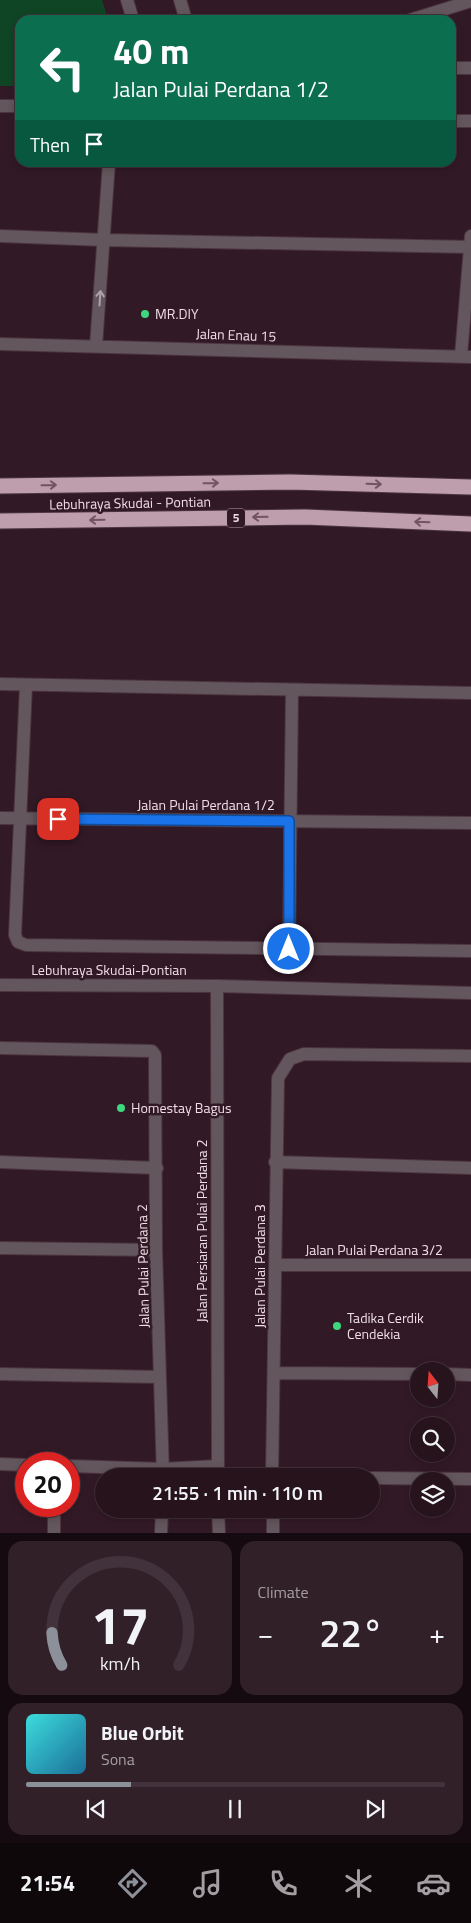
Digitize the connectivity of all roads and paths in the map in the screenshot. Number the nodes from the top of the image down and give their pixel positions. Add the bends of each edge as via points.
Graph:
1 (127, 0) edge
2 (180, 0) edge
3 (471, 1) edge
4 (132, 15) edge
5 (184, 15) edge
6 (426, 15) edge
7 (456, 68) edge
8 (471, 68) edge
9 (0, 106) edge
10 (15, 106) edge
11 (456, 121) edge
12 (471, 121) edge
13 (109, 167) edge
14 (0, 236) edge
15 (105, 240) junction
16 (471, 243) edge
17 (0, 344) edge
18 (96, 346) junction
19 (466, 356) edge
20 (0, 486) edge
21 (471, 487) edge
22 (0, 521) edge
23 (471, 524) edge
24 (0, 684) edge
25 (26, 684) junction
26 (292, 690) junction
27 (471, 693) edge
28 (0, 818) edge
29 (19, 818) junction
30 (289, 821) junction
31 (471, 823) edge
32 (289, 949) junction
33 (471, 951) edge
34 (0, 985) edge
35 (217, 986) junction
36 (471, 994) edge
37 (0, 1048) edge
38 (471, 1056) edge
39 (0, 1162) edge
40 (275, 1162) junction
41 (157, 1168) junction
42 (471, 1168) edge
43 (0, 1248) edge
44 (156, 1250) junction
45 (276, 1265) junction
46 (471, 1265) edge
47 (274, 1372) junction
48 (0, 1374) edge
49 (410, 1374) edge
50 (455, 1374) edge
51 (471, 1375) edge
52 (160, 1377) junction
53 (0, 1464) edge
54 (15, 1465) edge
55 (80, 1467) edge
56 (100, 1468) edge
57 (163, 1468) edge
58 (218, 1468) edge
59 (272, 1468) edge
60 (380, 1478) edge
61 (471, 1479) edge
62 (54, 1517) edge
63 (162, 1518) edge
64 (218, 1518) edge
65 (273, 1518) edge
66 (54, 1533) edge
67 (161, 1533) edge
68 (219, 1533) edge
69 (273, 1533) edge

1 - 4 street
2 - 5 street
3 - 6 street
7 - 8 street
9 - 10 street
11 - 12 street
13 - 15 street
14 - 15 street
15 - 16 street
18 -> 15 street
16 - 19 street
17 - 18 street, Jalan Enau 15
18 - 19 street, Jalan Enau 15
20 -> 21 highway, Lebuhraya Skudai - Pontian via 290,482
23 -> 22 highway, Lebuhraya Skudai - Pontian / 5 via 305,517
24 - 25 street
25 - 26 street
25 - 29 street
26 - 27 street
26 - 30 street
28 - 29 street, Jalan Pulai Perdana 1/2
29 - 30 street, Jalan Pulai Perdana 1/2
29 - 32 street via 15,936 18,942 26,945
30 - 31 street, Jalan Pulai Perdana 1/2
30 - 32 street
32 - 33 street
34 - 35 street, Lebuhraya Skudai-Pontian
35 - 36 street, Lebuhraya Skudai-Pontian
35 - 58 street, Jalan Persiaran Pulai Perdana 2
37 - 41 street, Jalan Pulai Perdana 2 via 152,1051 155,1055
38 - 40 street, Jalan Pulai Perdana 3 via 304,1054 290,1059 278,1078
39 - 41 street
40 - 42 street
40 - 45 street, Jalan Pulai Perdana 3
41 - 44 street, Jalan Pulai Perdana 2
43 - 44 street
44 - 52 street, Jalan Pulai Perdana 2
45 - 46 street, Jalan Pulai Perdana 3/2
45 - 47 street, Jalan Pulai Perdana 3
47 - 49 street
47 - 59 street, Jalan Pulai Perdana 3
48 - 52 street
50 - 51 street
52 - 57 street, Jalan Pulai Perdana 2
53 - 54 street
55 - 56 street
60 - 61 street
62 - 66 street
63 - 67 street
64 - 68 street
65 - 69 street

